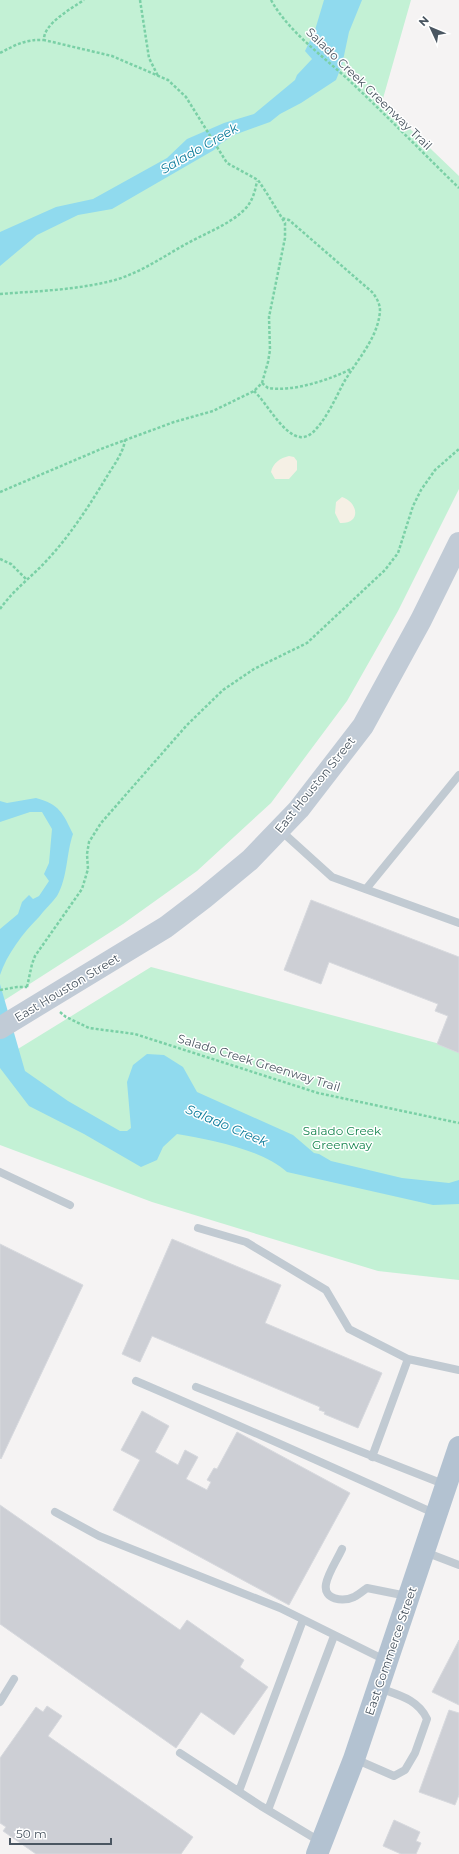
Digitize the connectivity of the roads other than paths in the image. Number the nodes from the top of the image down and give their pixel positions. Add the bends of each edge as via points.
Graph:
1 (459, 543) edge
2 (459, 775) edge
3 (280, 829) junction
4 (366, 889) junction
5 (459, 923) edge
6 (0, 1028) edge
7 (0, 1172) edge
8 (70, 1205) dead end
9 (198, 1228) dead end
10 (408, 1359) junction
11 (459, 1370) edge
12 (136, 1381) dead end
13 (196, 1387) dead end
14 (459, 1446) edge
15 (372, 1457) junction
16 (446, 1485) junction
17 (55, 1512) dead end
18 (437, 1514) junction
19 (342, 1549) dead end
20 (424, 1552) junction
21 (459, 1565) edge
22 (410, 1597) junction
23 (303, 1620) junction
24 (334, 1636) junction
25 (388, 1661) junction
26 (14, 1679) dead end
27 (379, 1688) junction
28 (0, 1702) edge
29 (180, 1753) dead end
30 (354, 1759) junction
31 (239, 1791) junction
32 (268, 1810) junction
33 (319, 1848) edge

1 - 3 main road, East Houston Street via 421,620 363,726
2 - 4 lane
3 - 4 lane via 332,876
3 - 6 main road, East Houston Street via 250,860 204,898 137,946
4 - 5 lane
7 - 8 lane
9 - 10 lane via 246,1242 326,1290 349,1328
10 - 11 lane
10 - 15 lane
12 - 18 lane via 266,1436
13 - 15 lane
14 - 16 main road, East Commerce Street
15 - 16 lane
16 - 18 main road, East Commerce Street
17 - 23 lane via 99,1536 280,1608
18 - 20 main road, East Commerce Street
19 - 22 lane via 326,1584 326,1592 330,1597 354,1597 367,1588
20 - 21 lane
20 - 22 main road, East Commerce Street
22 - 25 main road, East Commerce Street
23 - 24 lane
23 - 31 lane
24 - 25 lane
24 - 32 lane
25 - 27 main road, East Commerce Street
26 - 28 lane
27 - 30 main road, East Commerce Street
27 - 30 lane via 417,1704 427,1719 415,1753 405,1770 394,1776
29 - 31 lane
30 - 33 main road, East Commerce Street
31 - 32 lane
32 - 33 lane

